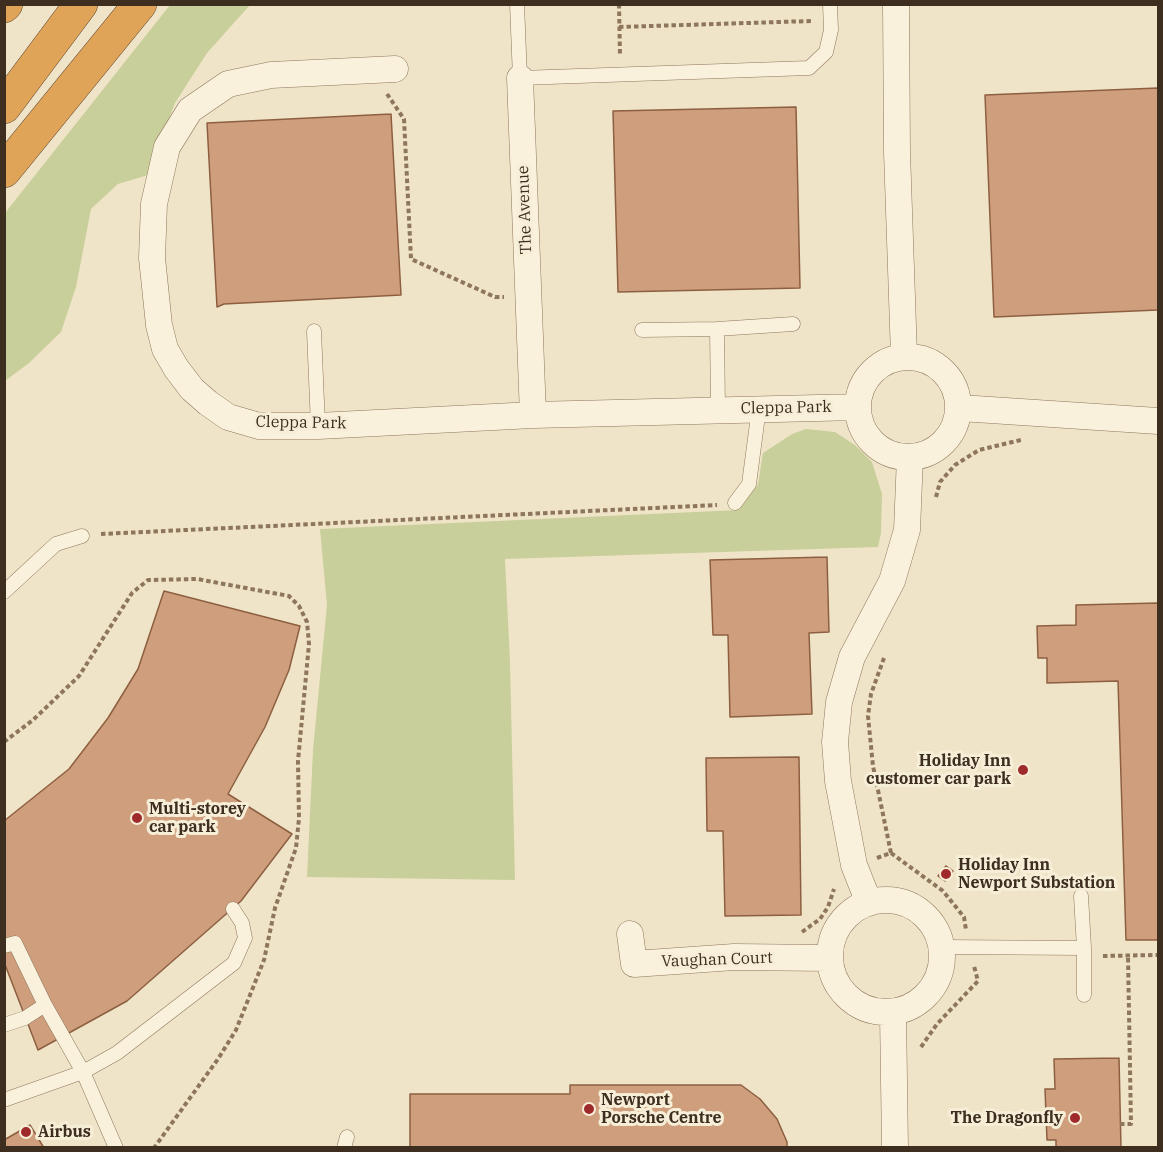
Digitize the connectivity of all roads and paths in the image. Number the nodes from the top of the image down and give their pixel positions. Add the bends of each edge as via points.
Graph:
1 (81, 4) edge
2 (140, 4) edge
3 (517, 4) edge
4 (619, 4) edge
5 (830, 4) edge
6 (896, 4) edge
7 (831, 20) junction
8 (620, 27) junction
9 (383, 70) joint
10 (621, 74) junction
11 (520, 78) junction
12 (4, 107) edge
13 (4, 171) edge
14 (528, 297) junction
15 (793, 324) dead end
16 (717, 329) junction
17 (642, 330) dead end
18 (314, 331) dead end
19 (904, 356) junction
20 (858, 407) junction
21 (759, 408) junction
22 (960, 408) junction
23 (718, 409) junction
24 (1158, 414) edge
25 (533, 416) junction
26 (1129, 418) junction
27 (1158, 421) edge
28 (318, 426) junction
29 (1026, 439) dead end
30 (910, 457) junction
31 (935, 502) dead end
32 (735, 504) joint
33 (82, 536) joint
34 (4, 592) edge
35 (884, 657) dead end
36 (4, 742) edge
37 (891, 853) junction
38 (854, 866) junction
39 (1081, 896) dead end
40 (869, 903) junction
41 (232, 909) dead end
42 (630, 934) dead end
43 (794, 937) dead end
44 (4, 946) edge
45 (941, 947) junction
46 (969, 947) junction
47 (1084, 952) junction
48 (1158, 955) edge
49 (1128, 956) junction
50 (830, 958) junction
51 (1084, 995) dead end
52 (45, 1005) junction
53 (893, 1013) junction
54 (4, 1025) edge
55 (920, 1050) dead end
56 (83, 1072) junction
57 (4, 1100) edge
58 (1120, 1124) dead end
59 (116, 1148) edge
60 (154, 1148) edge
61 (895, 1148) edge

1 - 12 highway
2 - 13 highway
3 - 11 lane, The Avenue
4 - 8 path
5 - 7 lane
6 - 19 street
7 - 8 path
7 - 10 lane via 826,52 809,68
8 - 10 path
9 - 14 path via 404,119 411,259 495,297
9 - 28 street, Cleppa Park via 271,75 228,84 190,110 167,147 154,204 155,296 165,349 176,368 192,389 228,417 259,426
10 - 11 lane
11 - 14 street, The Avenue
14 - 25 street, The Avenue
15 - 16 lane
16 - 17 lane
16 - 23 lane
18 - 28 lane
19 - 20 street via 869,374
19 - 22 street via 924,359 939,367 955,389
20 - 21 street, Cleppa Park
20 - 30 street via 865,433 879,448
21 - 23 street, Cleppa Park
21 - 32 lane via 749,484
22 - 26 street
22 - 30 street via 947,439 936,449
23 - 25 street, Cleppa Park
24 - 26 street
25 - 28 street, Cleppa Park
26 - 27 street
29 - 31 path via 979,450 955,465 940,482
30 - 38 street via 907,530 892,581 852,657 838,702 834,742
32 - 33 path
33 - 34 lane via 56,544
35 - 37 path via 868,716 873,766
36 - 60 path via 79,676 127,599 148,580 197,579 289,596 307,622 309,644 298,760 296,848 275,908 264,960 236,1030
37 - 38 path
37 - 46 path via 943,891 964,917
38 - 40 street
38 - 43 path via 833,870 834,892 828,907 820,919
39 - 47 lane
40 - 45 street via 903,903 923,913 939,936
40 - 50 street via 845,917 834,934
41 - 56 lane via 242,923 245,938 234,963 117,1053
42 - 50 street, Vaughan Court via 634,964 734,957
44 - 52 lane via 15,943
45 - 46 lane
45 - 53 street via 940,976 932,990 917,1004
46 - 47 lane
46 - 55 path via 978,981 937,1024
47 - 49 path
47 - 51 lane
48 - 49 path
49 - 58 path via 1131,1124
50 - 53 street via 841,990 852,1002 870,1011
52 - 54 lane
52 - 56 lane
53 - 61 street
56 - 57 lane
56 - 59 lane

